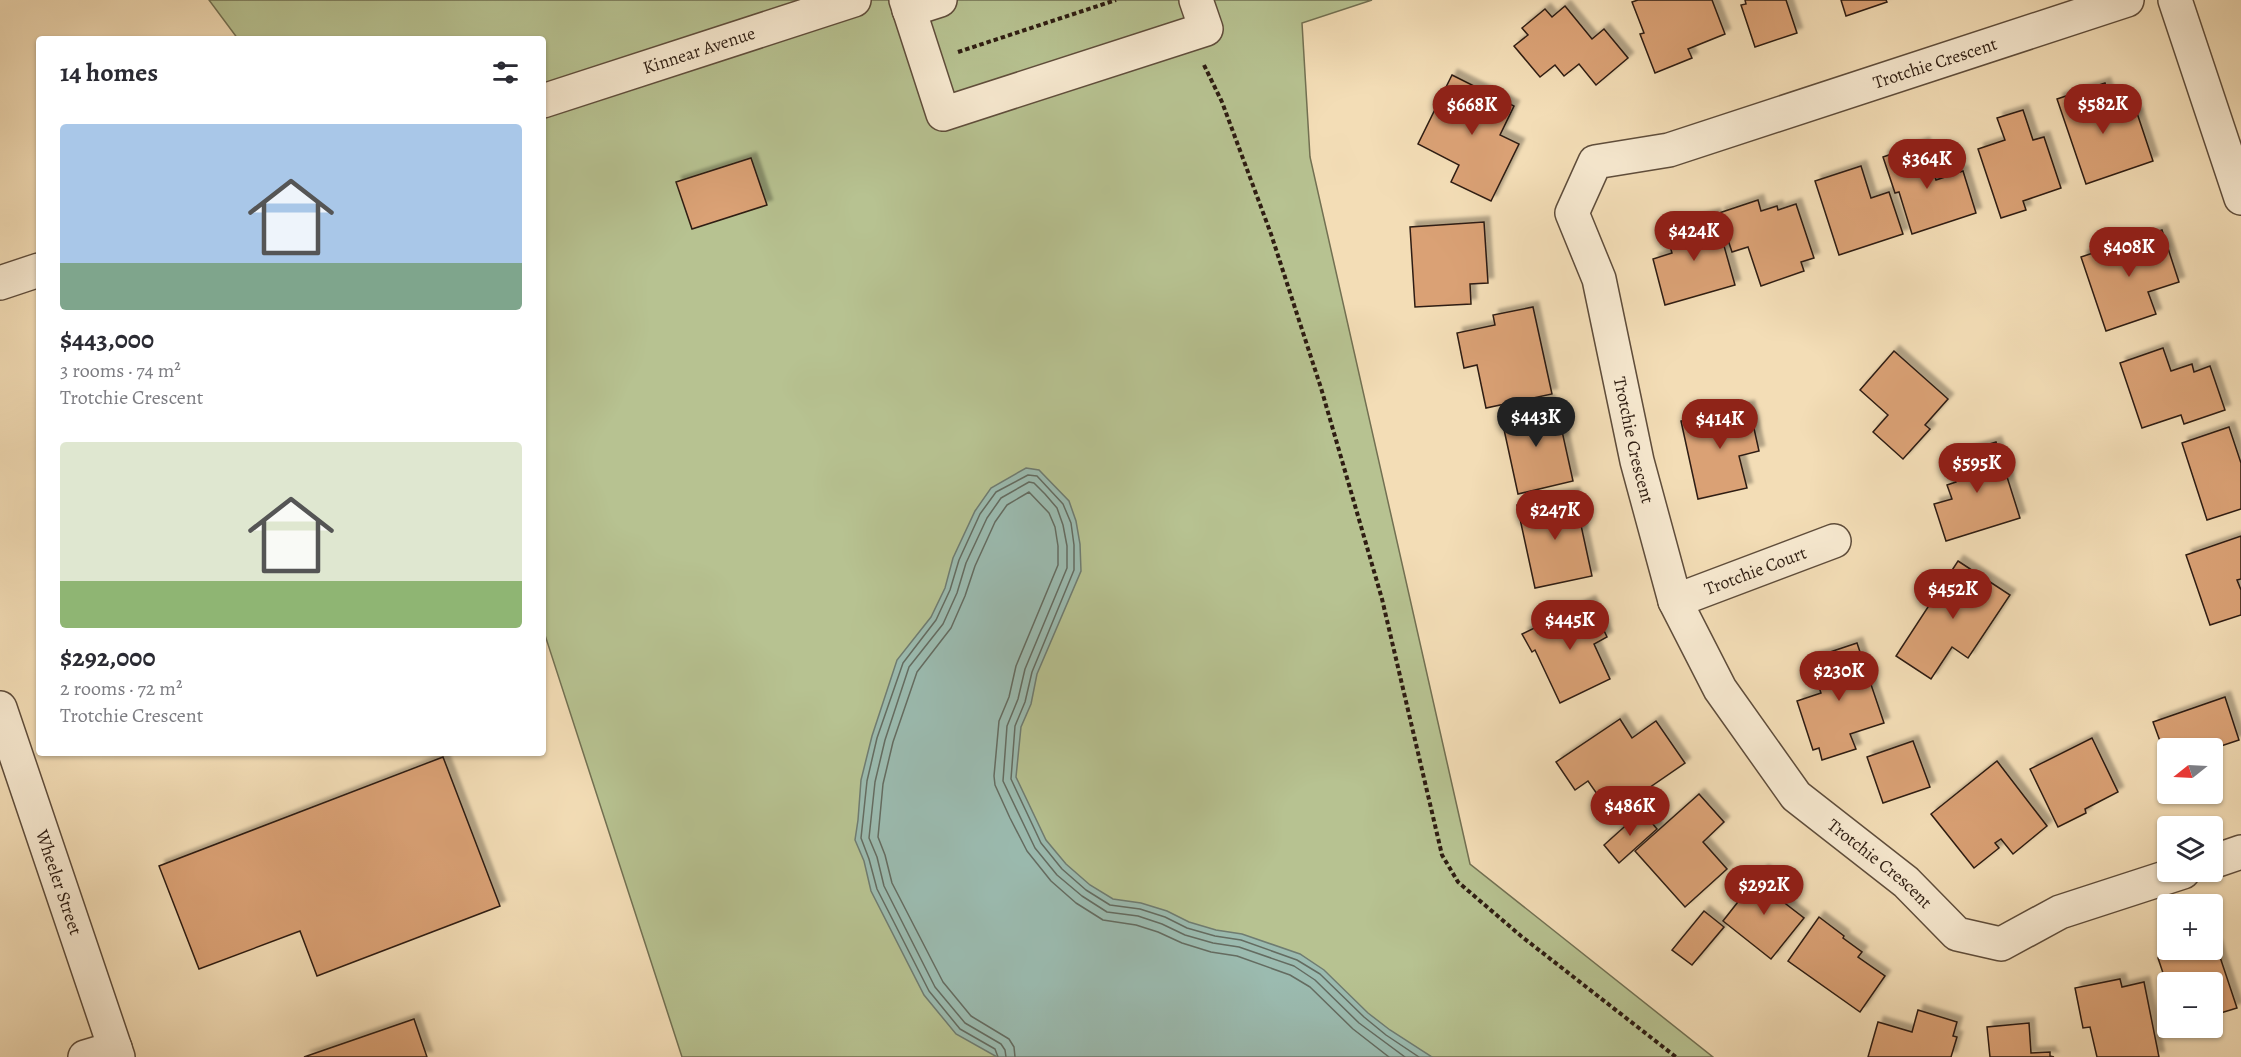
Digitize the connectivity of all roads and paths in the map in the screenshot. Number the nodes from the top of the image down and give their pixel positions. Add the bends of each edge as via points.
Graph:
1 (854, 0) edge
2 (940, 0) edge
3 (1116, 0) edge
4 (1196, 0) edge
5 (2127, 0) edge
6 (2175, 0) edge
7 (907, 5) edge
8 (1190, 34) junction
9 (926, 62) junction
10 (546, 100) edge
11 (2241, 198) edge
12 (36, 271) edge
13 (0, 283) edge
14 (1834, 541) dead end
15 (1675, 601) junction
16 (0, 708) edge
17 (2241, 852) edge
18 (2223, 858) edge
19 (2157, 880) edge
20 (106, 1054) edge
21 (1676, 1057) edge

1 - 10 street, Kinnear Avenue
2 - 7 street
3 - 9 path
4 - 8 street via 1206,29
5 - 15 street, Trotchie Crescent via 1669,150 1595,162 1572,213 1599,279 1637,461
6 - 11 street
7 - 9 street
8 - 9 street via 943,114
8 - 21 path via 1222,102 1263,212 1321,388 1382,599 1442,855 1467,890
12 - 13 street
14 - 15 street, Trotchie Court
15 - 19 street, Trotchie Crescent via 1720,689 1796,796 1906,882 1957,934 2001,944 2060,912
16 - 20 street, Wheeler Street
17 - 18 street

